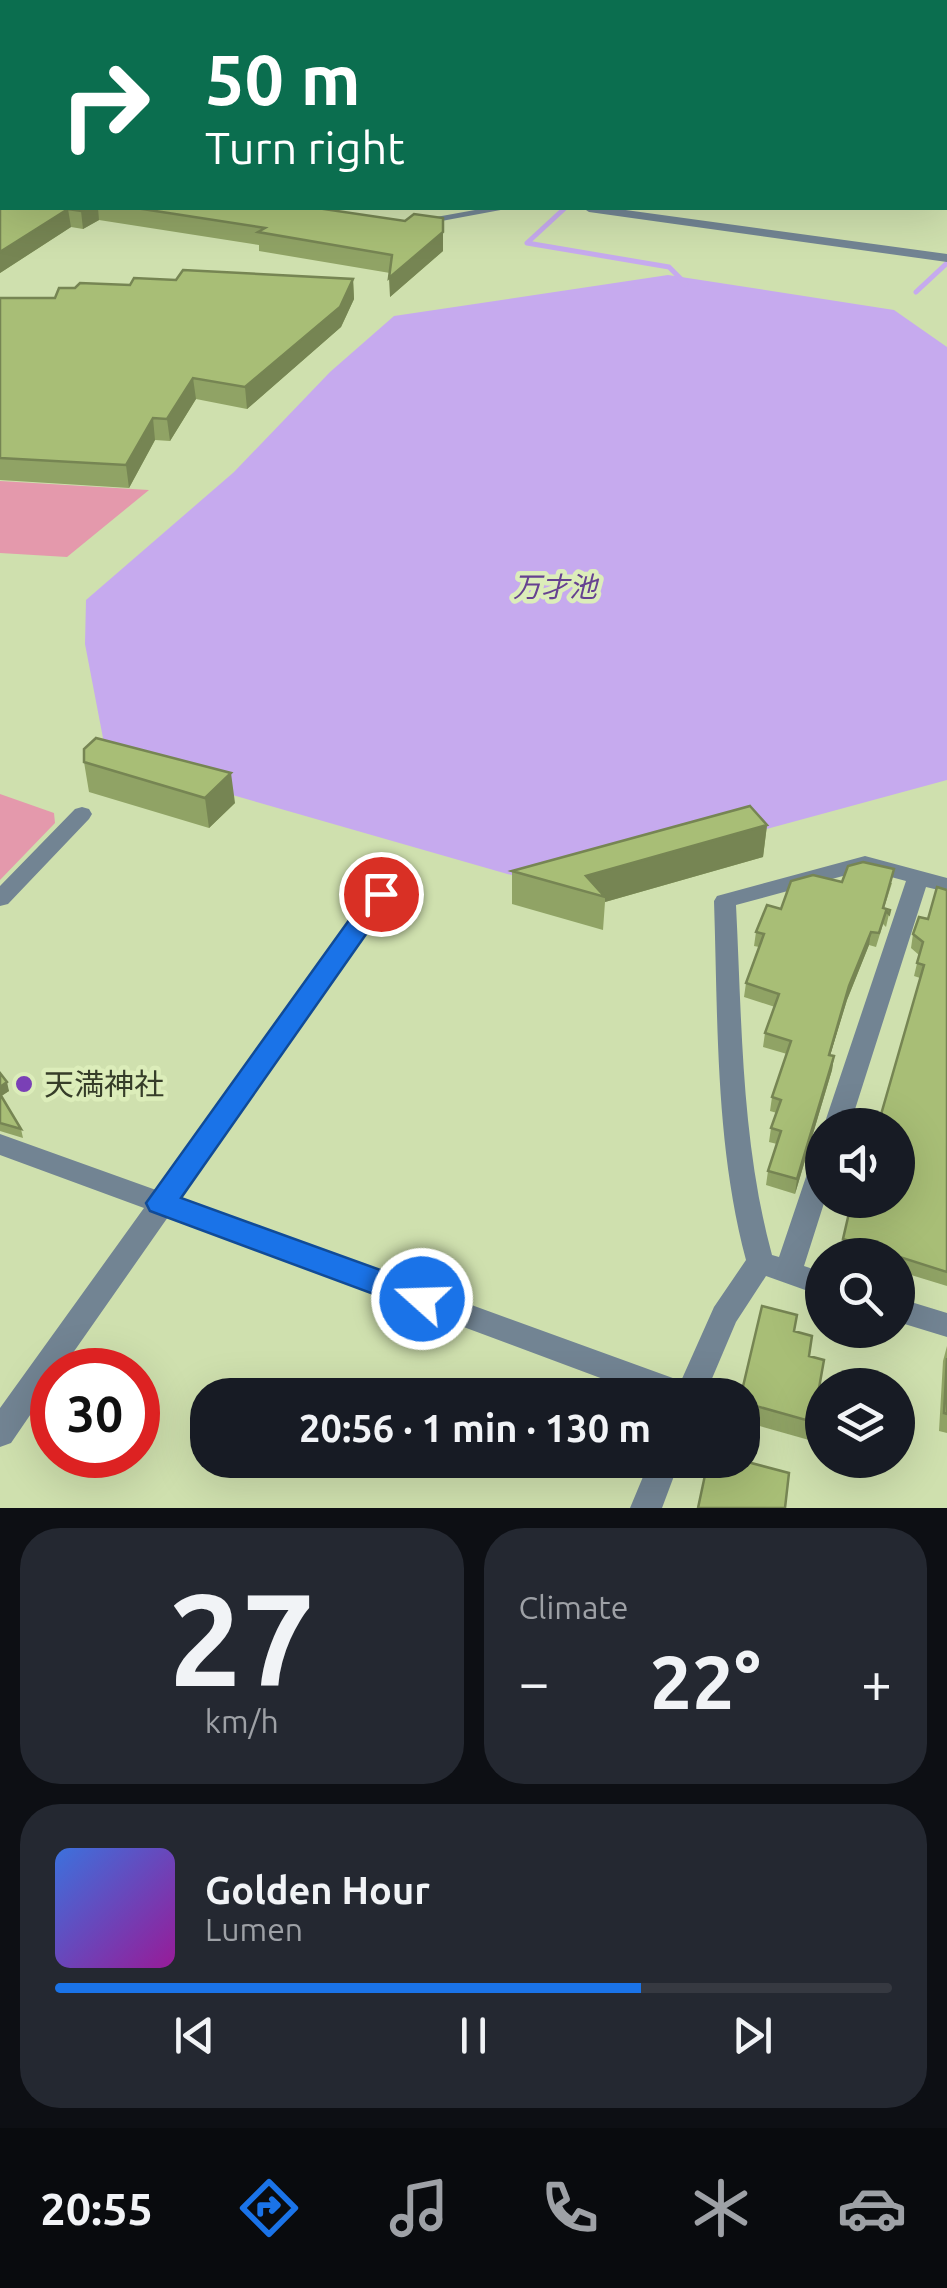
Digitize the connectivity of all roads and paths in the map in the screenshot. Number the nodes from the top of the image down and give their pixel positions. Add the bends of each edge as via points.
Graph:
1 (492, 210) edge
2 (603, 210) edge
3 (397, 224) edge
4 (947, 258) edge
5 (82, 814) dead end
6 (918, 877) junction
7 (947, 885) edge
8 (381, 894) dead end
9 (0, 899) edge
10 (842, 1108) edge
11 (0, 1144) edge
12 (161, 1203) junction
13 (806, 1218) edge
14 (760, 1262) junction
15 (788, 1272) junction
16 (805, 1278) edge
17 (915, 1315) edge
18 (947, 1325) edge
19 (636, 1378) edge
20 (697, 1378) edge
21 (0, 1433) edge
22 (658, 1478) edge
23 (646, 1508) edge

1 - 3 street
2 - 4 street
5 - 9 street
6 - 7 street
6 - 10 street
6 - 14 street via 865,863 725,900 736,1105 749,1228
8 - 12 street
11 - 12 street
12 - 19 street
12 - 21 street
13 - 15 street
14 - 15 street
14 - 20 street via 724,1316
15 - 16 street
17 - 18 street
22 - 23 street

